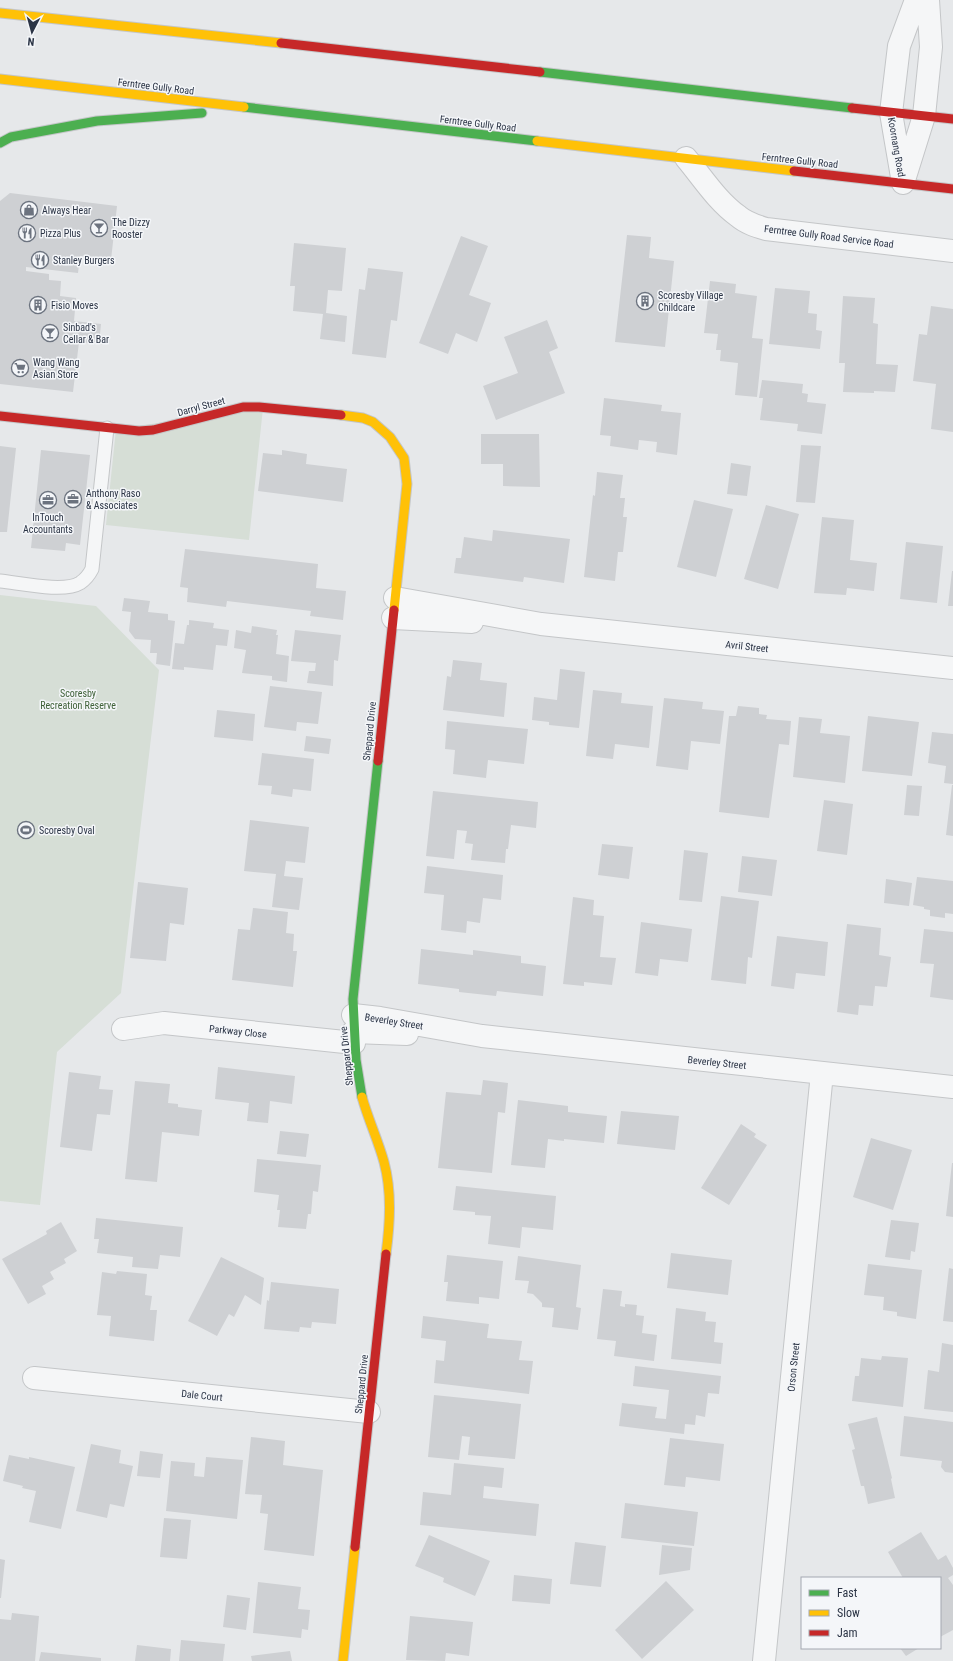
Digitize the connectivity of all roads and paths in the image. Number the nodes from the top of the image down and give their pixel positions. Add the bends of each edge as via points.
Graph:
1 (916, 0) edge
2 (928, 0) edge
3 (0, 13) edge
4 (0, 79) edge
5 (257, 109) junction
6 (890, 112) junction
7 (924, 116) junction
8 (953, 120) edge
9 (0, 143) edge
10 (686, 158) junction
11 (903, 183) junction
12 (953, 189) edge
13 (953, 251) edge
14 (0, 416) edge
15 (107, 428) junction
16 (398, 447) joint
17 (0, 581) edge
18 (394, 608) junction
19 (953, 668) edge
20 (123, 1029) dead end
21 (353, 1030) junction
22 (822, 1073) junction
23 (953, 1087) edge
24 (34, 1378) dead end
25 (369, 1412) junction
26 (343, 1661) edge
27 (764, 1661) edge

1 - 6 street, Koornang Road via 899,46
2 - 7 street, Koornang Road via 931,47
3 - 6 main road
4 - 5 main road, Ferntree Gully Road
5 - 9 main road via 97,121 11,137
5 - 10 main road, Ferntree Gully Road
6 - 7 main road
6 - 11 street, Koornang Road
7 - 8 main road
7 - 11 street, Koornang Road
10 - 11 main road, Ferntree Gully Road
10 - 13 street, Ferntree Gully Road Service Road via 727,207 752,225 766,229
11 - 12 main road, Ferntree Gully Road
14 - 15 main road, Darryl Street
15 - 16 main road, Darryl Street via 153,430 227,410 259,407 363,418 381,428
15 - 17 lane via 92,569 87,578 79,584 64,587
16 - 18 main road, Sheppard Drive via 404,458 407,484
18 - 19 street, Avril Street
18 - 21 main road, Sheppard Drive via 353,983
20 - 21 street, Parkway Close via 164,1023
21 - 22 street, Beverley Street via 380,1018 482,1036
21 - 25 main road, Sheppard Drive via 362,1097 384,1162 390,1203 389,1234
22 - 23 street, Beverley Street
22 - 27 street, Orson Street
24 - 25 street, Dale Court
25 - 26 main road, Sheppard Drive

